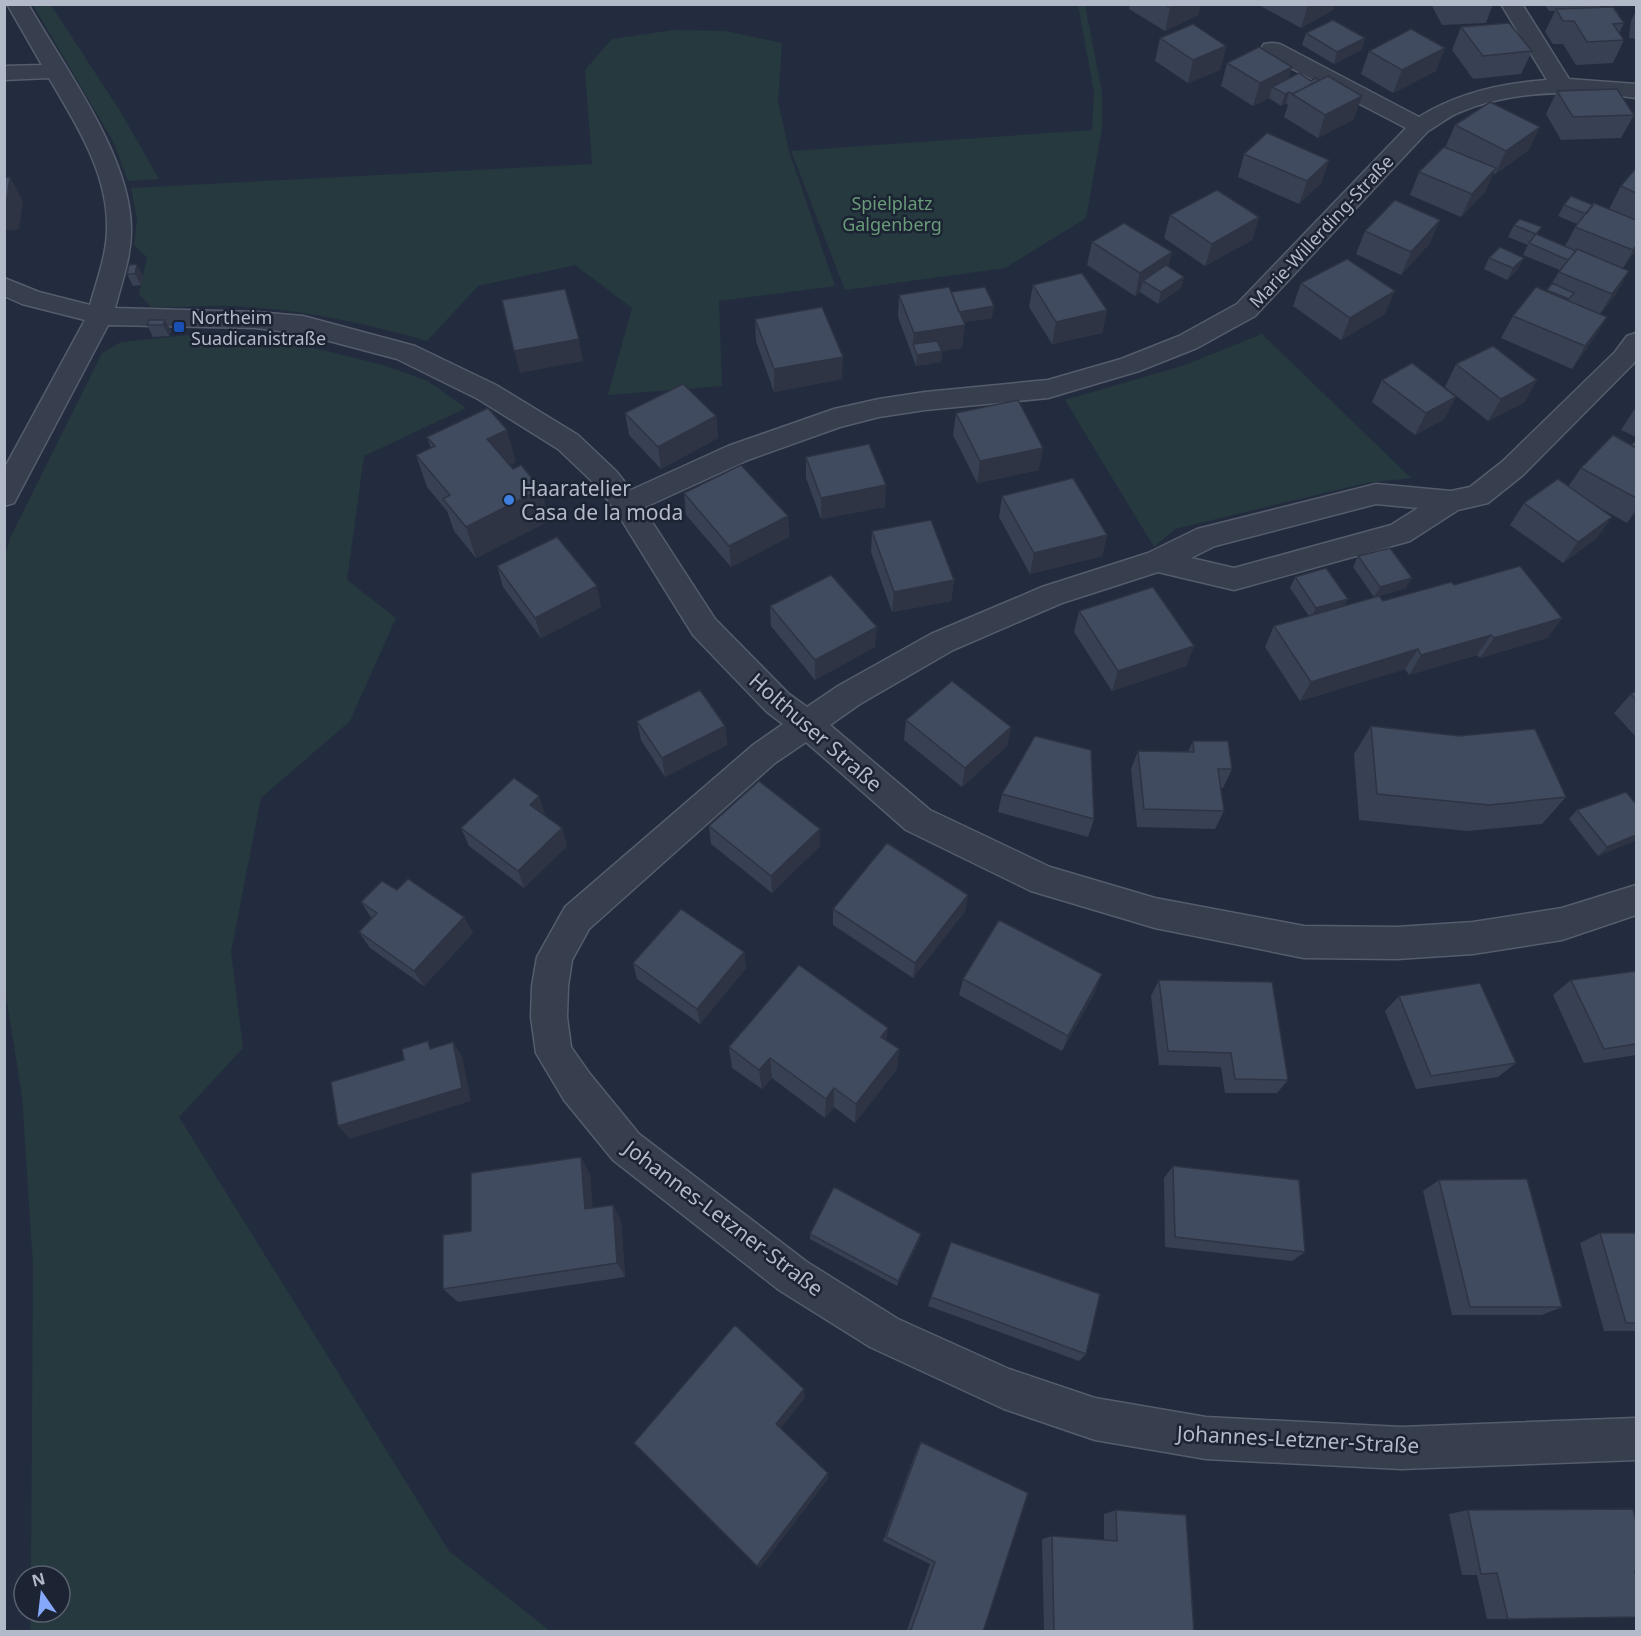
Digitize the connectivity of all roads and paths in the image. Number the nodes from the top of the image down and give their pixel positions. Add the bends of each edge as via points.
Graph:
1 (17, 4) edge
2 (1511, 4) edge
3 (1272, 49) dead end
4 (54, 71) junction
5 (4, 73) edge
6 (1562, 86) junction
7 (1636, 91) edge
8 (1420, 126) junction
9 (4, 286) edge
10 (100, 316) junction
11 (1636, 342) edge
12 (4, 496) edge
13 (1451, 501) junction
14 (626, 504) junction
15 (1158, 561) junction
16 (806, 723) junction
17 (1636, 900) edge
18 (1636, 1439) edge

1 - 4 street
2 - 6 street
3 - 8 street
4 - 5 street
4 - 10 street via 94,136 115,189 119,228
6 - 7 street, Marie-Willerding-Straße
6 - 8 street, Marie-Willerding-Straße via 1486,96 1450,108
8 - 14 street, Marie-Willerding-Straße via 1246,310 1188,342 1130,365 1048,389 925,401 834,419 738,453
9 - 10 street, Holthuser Straße via 30,298
10 - 12 street
10 - 14 street, Holthuser Straße via 303,324 406,352 487,392 568,442 606,478
11 - 13 street via 1513,468 1478,496
13 - 15 street, Johannes-Letzner-Straße via 1376,494 1207,537
13 - 15 street via 1400,533 1234,579
14 - 16 street, Holthuser Straße via 704,627 778,703
15 - 16 street, Johannes-Letzner-Straße via 1052,595 942,642
16 - 17 street, Holthuser Straße via 918,820 1043,880 1155,914 1304,942 1397,943 1473,938 1562,924
16 - 18 street, Johannes-Letzner-Straße via 764,754 577,918 555,957 549,986 554,1053 626,1147 793,1276 884,1333 1004,1388 1095,1419 1206,1438 1401,1448

